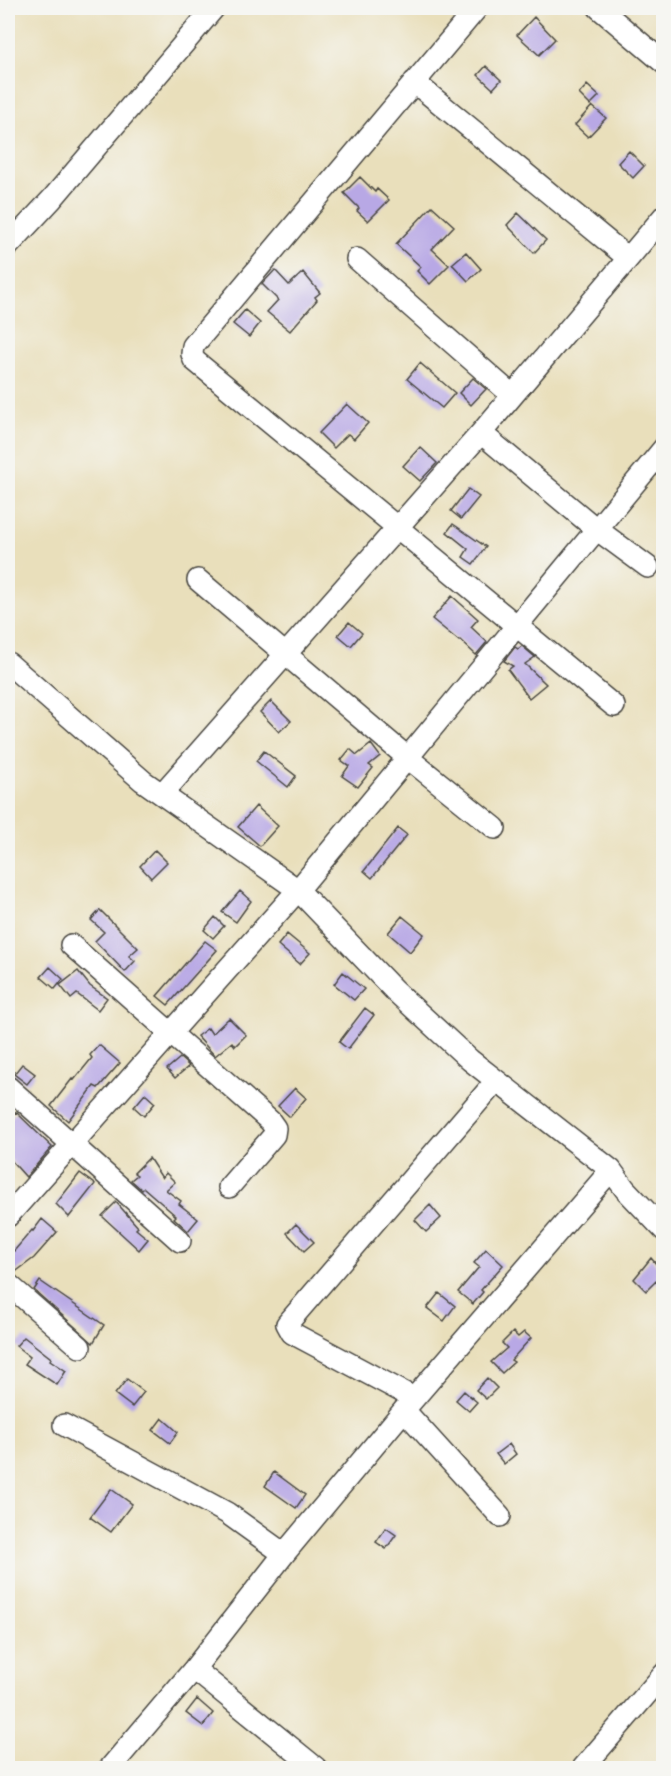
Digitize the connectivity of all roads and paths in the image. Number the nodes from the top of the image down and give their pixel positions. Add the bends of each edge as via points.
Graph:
1 (477, 8) edge
2 (598, 8) edge
3 (203, 11) edge
4 (663, 63) edge
5 (414, 82) junction
6 (663, 216) edge
7 (8, 246) edge
8 (357, 258) dead end
9 (628, 258) junction
10 (512, 395) junction
11 (481, 434) junction
12 (663, 448) edge
13 (397, 527) junction
14 (595, 528) junction
15 (648, 567) dead end
16 (198, 580) dead end
17 (516, 627) junction
18 (286, 654) junction
19 (8, 663) edge
20 (614, 706) dead end
21 (408, 758) junction
22 (162, 794) junction
23 (495, 828) dead end
24 (298, 890) junction
25 (71, 945) dead end
26 (172, 1032) junction
27 (496, 1081) junction
28 (8, 1087) edge
29 (73, 1143) junction
30 (611, 1170) junction
31 (229, 1187) dead end
32 (8, 1216) edge
33 (663, 1230) edge
34 (180, 1241) dead end
35 (8, 1284) edge
36 (80, 1347) dead end
37 (409, 1404) junction
38 (64, 1425) dead end
39 (500, 1516) dead end
40 (284, 1554) junction
41 (194, 1669) junction
42 (663, 1674) edge
43 (110, 1768) edge
44 (316, 1768) edge
45 (584, 1768) edge

1 - 5 street
2 - 4 street
3 - 7 street via 52,199
5 - 9 street
5 - 13 street via 193,346 192,354 194,360
6 - 9 street
8 - 10 street
9 - 10 street
10 - 11 street
11 - 13 street
11 - 14 street
12 - 14 street
13 - 17 street
13 - 18 street
14 - 15 street
14 - 17 street
16 - 18 street
17 - 20 street
17 - 21 street
18 - 21 street
18 - 22 street
19 - 22 street
21 - 23 street
21 - 24 street
22 - 24 street
24 - 26 street
24 - 27 street via 394,990
25 - 26 street
26 - 29 street
26 - 31 street via 275,1128 274,1135
27 - 30 street
27 - 37 street via 287,1324 292,1333
28 - 29 street
29 - 32 street
29 - 34 street
30 - 33 street
30 - 37 street
35 - 36 street
37 - 39 street
37 - 40 street
38 - 40 street via 227,1513
40 - 41 street
41 - 43 street
41 - 44 street
42 - 45 street

